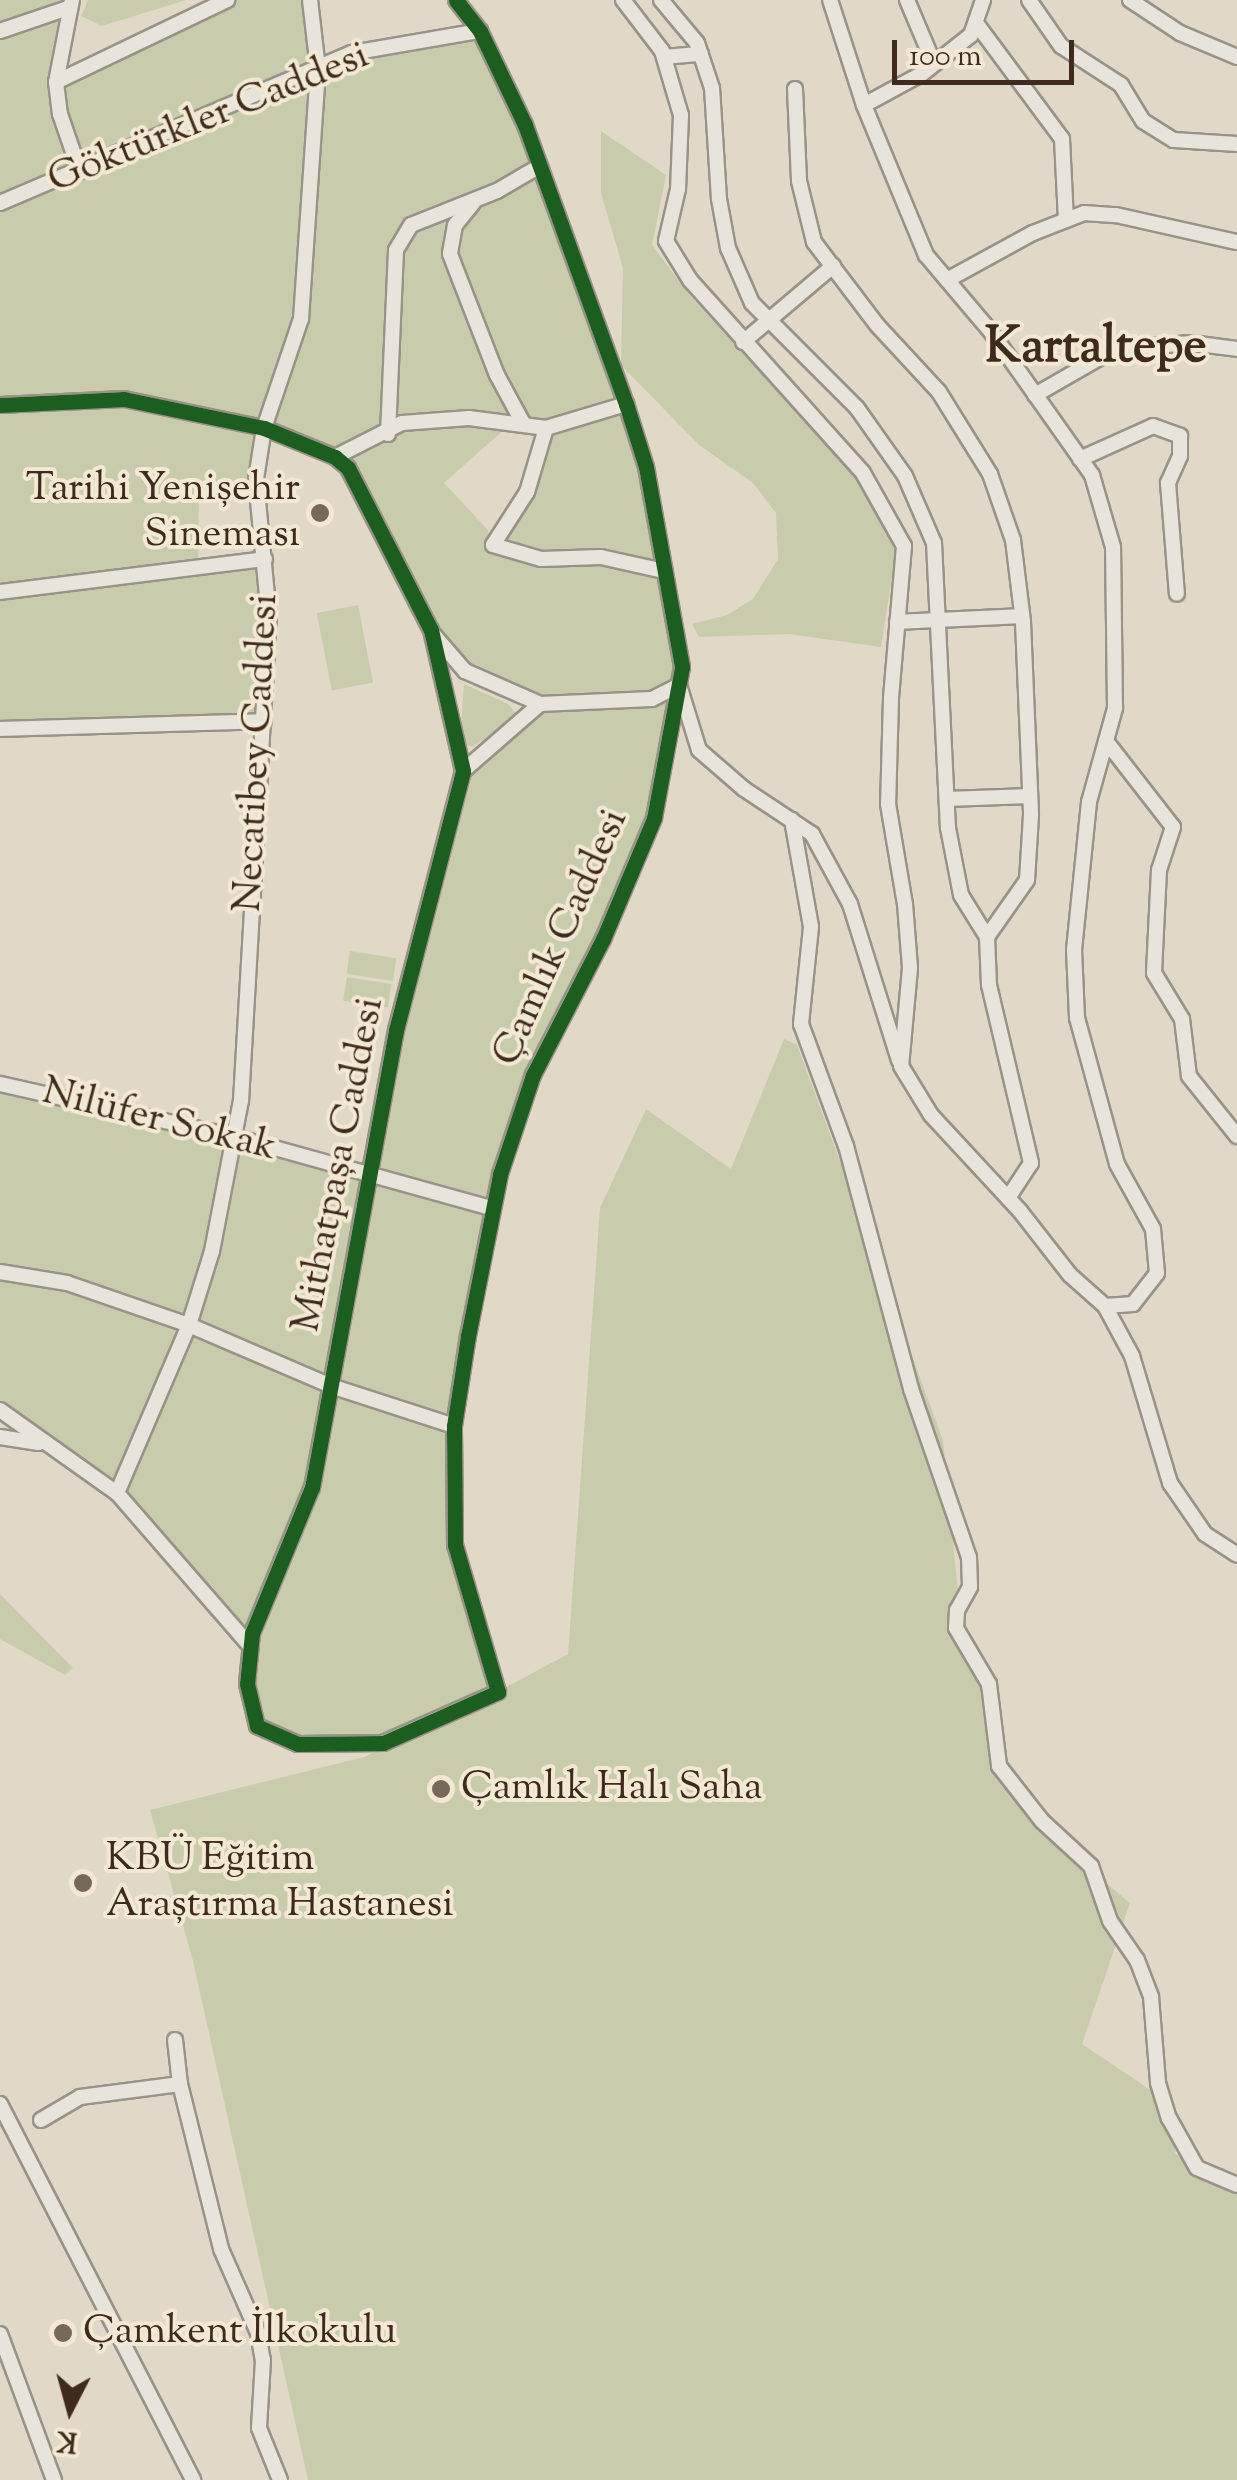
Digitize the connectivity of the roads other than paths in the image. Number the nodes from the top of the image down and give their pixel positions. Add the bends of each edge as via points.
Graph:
1 (227, 0) edge
2 (310, 0) edge
3 (456, 0) edge
4 (622, 0) edge
5 (661, 0) edge
6 (830, 0) edge
7 (907, 0) edge
8 (983, 0) edge
9 (1029, 0) edge
10 (1130, 0) edge
11 (70, 4) edge
12 (976, 23) junction
13 (0, 30) edge
14 (480, 31) junction
15 (701, 54) junction
16 (1237, 57) edge
17 (664, 58) junction
18 (934, 64) junction
19 (318, 69) junction
20 (56, 82) junction
21 (795, 89) dead end
22 (864, 105) junction
23 (1237, 144) edge
24 (538, 167) junction
25 (80, 172) junction
26 (497, 191) junction
27 (0, 203) edge
28 (1066, 220) junction
29 (1237, 242) edge
30 (832, 266) junction
31 (947, 280) junction
32 (766, 319) junction
33 (743, 342) junction
34 (1237, 349) edge
35 (1035, 395) junction
36 (626, 404) junction
37 (0, 406) edge
38 (524, 425) junction
39 (264, 428) junction
40 (546, 428) junction
41 (388, 434) junction
42 (335, 457) junction
43 (1080, 458) junction
44 (265, 560) junction
45 (664, 571) junction
46 (0, 592) edge
47 (1177, 594) dead end
48 (1022, 616) junction
49 (939, 618) junction
50 (897, 622) junction
51 (431, 630) junction
52 (679, 686) junction
53 (540, 704) junction
54 (264, 721) junction
55 (0, 728) edge
56 (1106, 741) junction
57 (464, 771) junction
58 (1030, 796) junction
59 (947, 799) junction
60 (792, 820) junction
61 (987, 936) junction
62 (901, 1066) junction
63 (0, 1084) edge
64 (1237, 1136) edge
65 (235, 1137) junction
66 (369, 1174) junction
67 (1008, 1198) junction
68 (492, 1208) junction
69 (0, 1272) edge
70 (1105, 1306) junction
71 (189, 1324) junction
72 (331, 1386) junction
73 (0, 1410) edge
74 (454, 1426) junction
75 (0, 1437) edge
76 (43, 1444) junction
77 (0, 1449) edge
78 (118, 1492) junction
79 (1237, 1555) edge
80 (250, 1648) junction
81 (498, 1692) joint
82 (175, 2040) dead end
83 (180, 2084) junction
84 (0, 2104) edge
85 (42, 2120) dead end
86 (1237, 2186) edge
87 (0, 2334) edge
88 (17, 2379) junction
89 (0, 2389) edge
90 (54, 2480) edge
91 (192, 2480) edge
92 (280, 2480) edge

1 - 20 street
2 - 19 street, Necatibey Caddesi
3 - 14 street, Çamlık Caddesi
4 - 17 street
5 - 15 street
6 - 22 street
7 - 18 street
8 - 12 street
9 - 23 street via 1061,46 1121,85 1143,122 1174,140
10 - 16 street via 1180,34
11 - 13 street
11 - 20 street
12 - 18 street via 971,35
12 - 28 street via 1062,138
14 - 19 street, Göktürkler Caddesi via 352,53
14 - 24 street, Çamlık Caddesi via 526,125
15 - 17 street
15 - 32 street via 712,88 728,248
17 - 33 street via 680,115 678,189 666,240
18 - 22 street
19 - 25 street, Göktürkler Caddesi
19 - 39 street, Necatibey Caddesi via 301,318
20 - 25 street
21 - 30 street via 799,181 814,242
22 - 31 street via 926,255
24 - 26 street
24 - 36 street, Çamlık Caddesi
25 - 27 street, Göktürkler Caddesi
26 - 38 street via 473,203 456,225 450,254
26 - 41 street via 412,226 396,250
28 - 29 street via 1116,214
28 - 31 street
30 - 32 street
30 - 48 street via 939,392 990,474 1013,540
31 - 35 street
32 - 33 street
32 - 49 street via 857,408 904,476 934,542
33 - 50 street via 862,473 904,546
34 - 35 street via 1191,342 1115,349
35 - 43 street
36 - 40 street
36 - 45 street, Çamlık Caddesi via 646,467
37 - 39 street via 124,399
38 - 40 street
38 - 41 street via 469,418 402,423
39 - 42 street
39 - 44 street, Necatibey Caddesi via 256,479
40 - 45 street via 527,492 493,545 541,559 601,556
41 - 42 street
42 - 51 street, Mithatpaşa Caddesi via 348,468
43 - 47 street via 1152,426 1180,436 1168,483
43 - 56 street via 1092,475 1113,547 1115,708
44 - 46 street
44 - 54 street, Necatibey Caddesi
45 - 52 street, Çamlık Caddesi via 682,667
48 - 49 street
48 - 58 street
49 - 50 street
49 - 59 street
50 - 62 street via 888,804 910,968
51 - 53 street via 465,671
51 - 57 street, Mithatpaşa Caddesi
52 - 53 street via 652,699
52 - 60 street via 700,750
52 - 68 street, Çamlık Caddesi via 654,818 533,1075
53 - 57 street
54 - 55 street
54 - 65 street, Necatibey Caddesi
56 - 64 street via 1173,827 1160,870 1154,973 1182,1019 1189,1076
56 - 70 street via 1088,802 1074,950 1077,1018 1118,1164 1153,1229 1157,1273 1133,1304
57 - 66 street, Mithatpaşa Caddesi via 396,1030
58 - 59 street
58 - 61 street via 1027,880
59 - 61 street via 960,895
60 - 62 street via 812,834 850,904
60 - 86 street via 811,927 801,1024 846,1146 912,1389 969,1558 970,1587 956,1628 989,1684 1000,1766 1042,1821 1091,1866 1110,1921 1138,1960 1151,1997 1158,2084 1168,2118 1197,2168
61 - 67 street via 989,985 1031,1162
62 - 67 street via 931,1115
63 - 65 street, Nilüfer Sokak
65 - 66 street, Nilüfer Sokak
65 - 71 street, Necatibey Caddesi
66 - 68 street, Nilüfer Sokak
66 - 72 street, Mithatpaşa Caddesi
67 - 70 street via 1070,1276
68 - 74 street, Çamlık Caddesi
69 - 71 street via 66,1283
70 - 79 street via 1132,1356 1170,1483 1205,1534
71 - 72 street
71 - 78 street, Necatibey Caddesi
72 - 74 street
72 - 80 street, Mithatpaşa Caddesi via 312,1487
73 - 76 street
74 - 81 street, Çamlık Caddesi via 455,1545
75 - 76 street
76 - 77 street
76 - 78 street
78 - 80 street
80 - 81 street, Mithatpaşa Caddesi via 247,1684 256,1726 298,1744 383,1743
82 - 83 street
83 - 85 street via 80,2097
83 - 92 street via 221,2249 258,2333 259,2428
84 - 91 street
87 - 88 street
88 - 89 street
88 - 90 street

